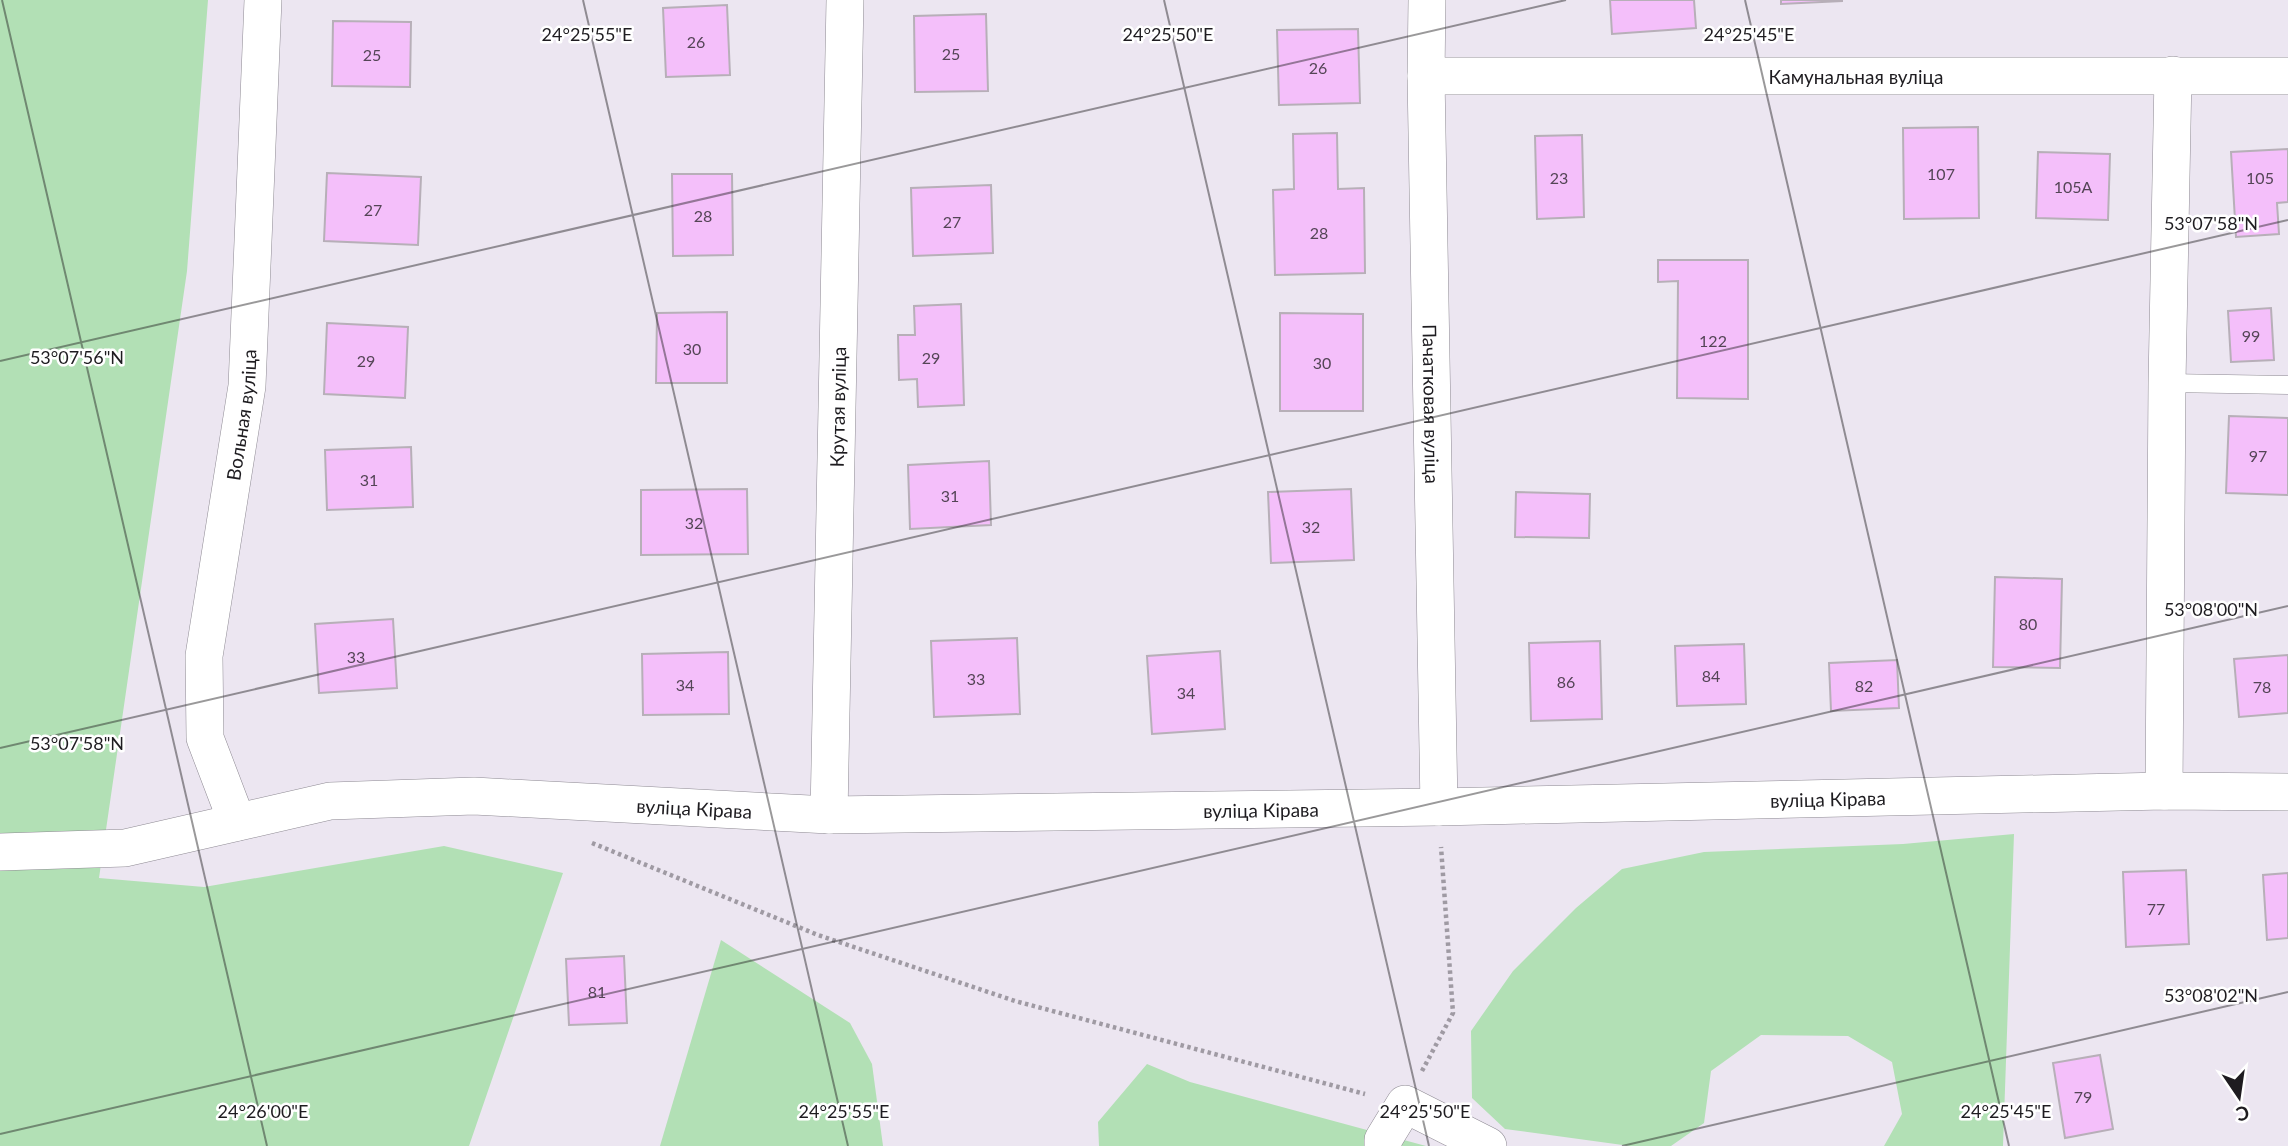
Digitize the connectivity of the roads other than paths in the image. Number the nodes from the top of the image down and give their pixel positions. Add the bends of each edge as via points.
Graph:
1 (263, 0) edge
2 (845, 0) edge
3 (1427, 0) edge
4 (2173, 75) junction
5 (1426, 76) junction
6 (2288, 76) edge
7 (2167, 383) junction
8 (2288, 385) edge
9 (2164, 791) junction
10 (2288, 792) edge
11 (1438, 807) junction
12 (829, 815) junction
13 (237, 822) junction
14 (0, 852) edge
15 (1383, 1146) edge
16 (1488, 1146) edge

1 - 13 street, Вольная вуліца via 247,386 204,656 205,738
2 - 12 street, Крутая вуліца
3 - 5 street, Пачатковая вуліца
4 - 5 street, Камунальная вуліца
4 - 6 street, Камунальная вуліца
4 - 7 street
5 - 11 street, Пачатковая вуліца
7 - 8 lane
7 - 9 street
9 - 10 street, вуліца Кірава
9 - 11 street, вуліца Кірава
11 - 12 street, вуліца Кірава
12 - 13 street, вуліца Кірава via 474,796 330,801
13 - 14 street, вуліца Кірава via 125,848
15 - 16 street via 1405,1104

